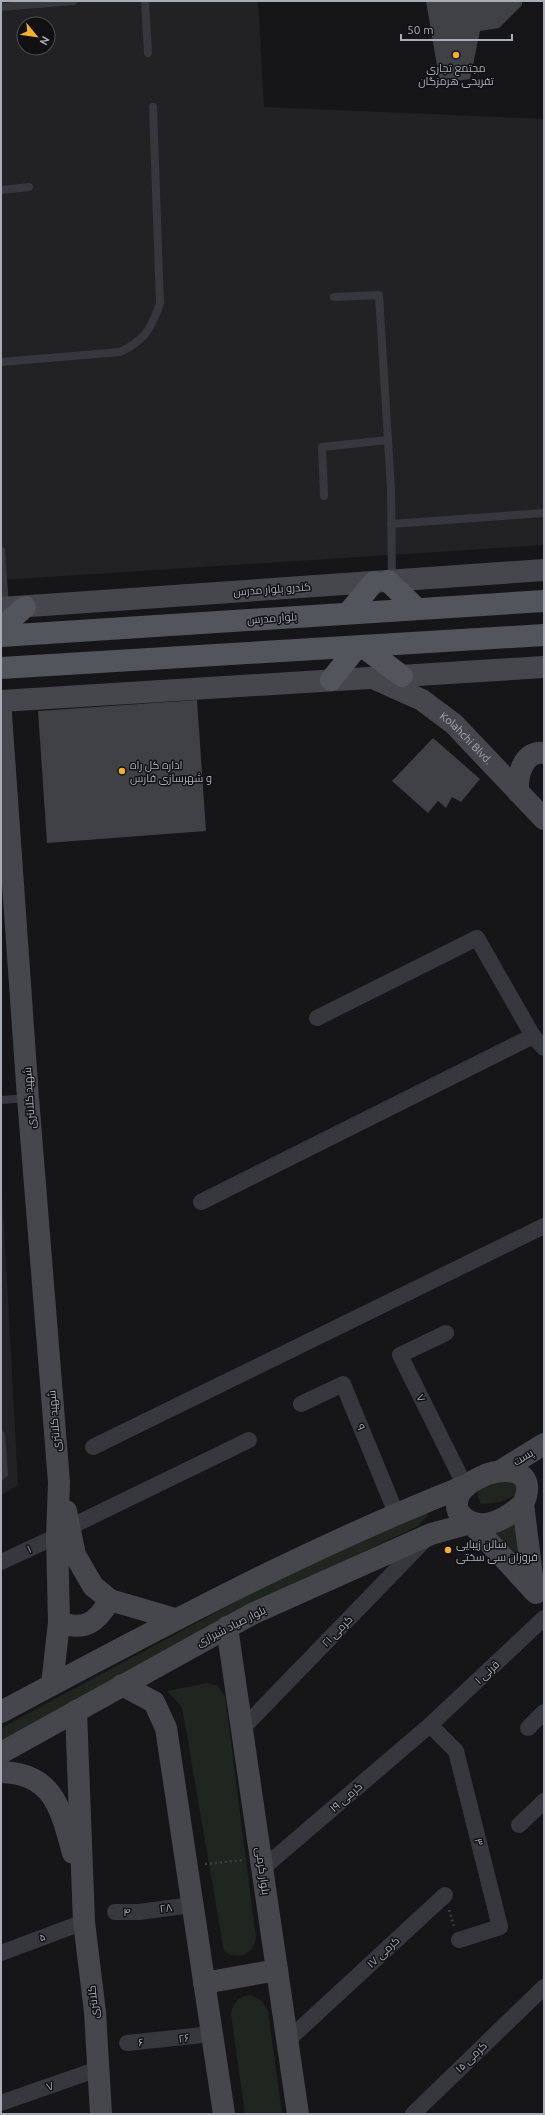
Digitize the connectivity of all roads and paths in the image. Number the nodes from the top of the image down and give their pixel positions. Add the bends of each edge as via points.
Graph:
1 (72, 1) edge
2 (145, 1) edge
3 (1, 7) edge
4 (148, 53) dead end
5 (153, 107) dead end
6 (28, 187) dead end
7 (1, 190) edge
8 (334, 297) dead end
9 (1, 362) edge
10 (388, 440) junction
11 (324, 496) dead end
12 (544, 514) edge
13 (391, 524) junction
14 (1, 551) edge
15 (544, 570) edge
16 (384, 581) junction
17 (544, 601) edge
18 (417, 609) junction
19 (8, 613) edge
20 (348, 613) junction
21 (544, 635) edge
22 (1, 636) edge
23 (360, 647) junction
24 (544, 667) edge
25 (1, 668) edge
26 (402, 676) junction
27 (372, 678) junction
28 (331, 680) junction
29 (1, 701) edge
30 (1, 714) edge
31 (544, 753) edge
32 (518, 792) junction
33 (544, 819) edge
34 (317, 1018) dead end
35 (533, 1036) junction
36 (544, 1048) edge
37 (28, 1098) junction
38 (1, 1100) edge
39 (201, 1202) dead end
40 (544, 1226) edge
41 (446, 1332) dead end
42 (301, 1404) dead end
43 (1, 1435) edge
44 (250, 1440) dead end
45 (544, 1444) edge
46 (93, 1447) dead end
47 (502, 1470) junction
48 (1, 1476) edge
49 (465, 1486) junction
50 (544, 1486) edge
51 (524, 1501) junction
52 (419, 1504) junction
53 (396, 1513) junction
54 (472, 1524) junction
55 (63, 1532) junction
56 (431, 1534) junction
57 (1, 1562) edge
58 (541, 1591) edge
59 (110, 1600) junction
60 (544, 1618) edge
61 (175, 1619) junction
62 (59, 1622) junction
63 (227, 1627) junction
64 (52, 1685) junction
65 (122, 1685) junction
66 (76, 1711) junction
67 (1, 1712) edge
68 (544, 1712) edge
69 (430, 1725) junction
70 (528, 1728) dead end
71 (242, 1729) junction
72 (1, 1753) edge
73 (1, 1772) edge
74 (544, 1801) edge
75 (519, 1825) dead end
76 (262, 1864) junction
77 (187, 1866) junction
78 (83, 1890) junction
79 (444, 1895) joint
80 (192, 1905) junction
81 (114, 1912) dead end
82 (139, 1912) joint
83 (84, 1922) junction
84 (459, 1940) joint
85 (1, 1953) edge
86 (277, 1970) junction
87 (204, 1983) junction
88 (544, 1987) edge
89 (212, 2034) junction
90 (156, 2041) joint
91 (287, 2041) junction
92 (127, 2043) dead end
93 (98, 2069) junction
94 (1, 2104) edge
95 (101, 2114) edge
96 (224, 2114) edge
97 (298, 2114) edge
98 (412, 2114) edge

1 - 3 lane
2 - 4 lane
5 - 9 lane via 160,303 148,330 136,345 120,352
6 - 7 lane
8 - 10 lane via 379,295
10 - 11 lane via 322,447
10 - 13 lane
12 - 13 lane
13 - 16 lane
14 - 19 lane
15 - 16 street, کندرو بلوار مدرس
16 - 18 main road
16 - 19 street, کندرو بلوار مدرس
16 - 20 main road
17 - 18 main road, بلوار مدرس
18 - 20 main road, بلوار مدرس
20 - 22 main road, بلوار مدرس
21 - 23 main road
23 - 25 main road
23 - 26 main road
23 - 28 main road
24 - 26 street
26 - 27 street
27 - 28 street
27 - 32 street, Kolahchi Blvd. via 422,700 454,724
28 - 29 street
30 - 37 street, شهید کلانتری
31 - 32 street via 538,752 528,757 517,779
32 - 33 street, Kolahchi Blvd.
34 - 35 street via 477,938
35 - 36 street
35 - 39 street
37 - 38 lane
37 - 55 street, شهید کلانتری
40 - 46 street
41 - 49 street, ۷ via 400,1355
42 - 53 street, ۹ via 343,1384
43 - 48 lane via 4,1474
44 - 55 street, ۱
45 - 47 street, پست
47 - 49 street via 490,1473
47 - 51 street via 516,1472 525,1480 528,1491
49 - 52 street
49 - 54 street via 458,1496 457,1508 463,1518
50 - 51 street
51 - 54 street via 509,1516 497,1521
51 - 58 street
52 - 53 street
52 - 56 street via 427,1506 433,1514
53 - 61 street
54 - 56 street, بلوار صیاد شیرازی
54 - 58 street
55 - 57 street, ۱
55 - 59 street via 93,1586
55 - 62 street
56 - 63 street, بلوار صیاد شیرازی
56 - 71 street, کرمی ۲۱
59 - 61 street
59 - 62 street via 102,1614 89,1624 72,1627
60 - 69 street, قرنی ۱
61 - 64 street
62 - 64 street
63 - 65 street, بلوار صیاد شیرازی
63 - 71 street, بلوار کرمی
64 - 67 street
65 - 66 street, بلوار صیاد شیرازی
65 - 77 street via 154,1702 166,1728
66 - 72 street, بلوار صیاد شیرازی
66 - 78 street, کلانتری
68 - 70 street
69 - 76 street, کرمی ۱۹
69 - 84 street, ۳ via 456,1751 500,1927
71 - 76 street, بلوار کرمی
73 - 78 street, کلانتری via 16,1772 43,1784 57,1802
74 - 75 street
76 - 77 path
76 - 86 street, بلوار کرمی
77 - 80 street
78 - 83 street, کلانتری
79 - 84 path
79 - 91 street, کرمی ۱۷
80 - 82 street, ۲۸
80 - 87 street
81 - 82 street, ۴
83 - 85 street, ۵
83 - 93 street, کلانتری via 95,2012
86 - 87 street
86 - 91 street, بلوار کرمی
87 - 89 street
88 - 98 street, کرمی ۱۵
89 - 90 street, ۲۶
89 - 96 street
90 - 92 street, ۶
91 - 97 street, بلوار کرمی
93 - 94 street, ۷
93 - 95 street, کلانتری

